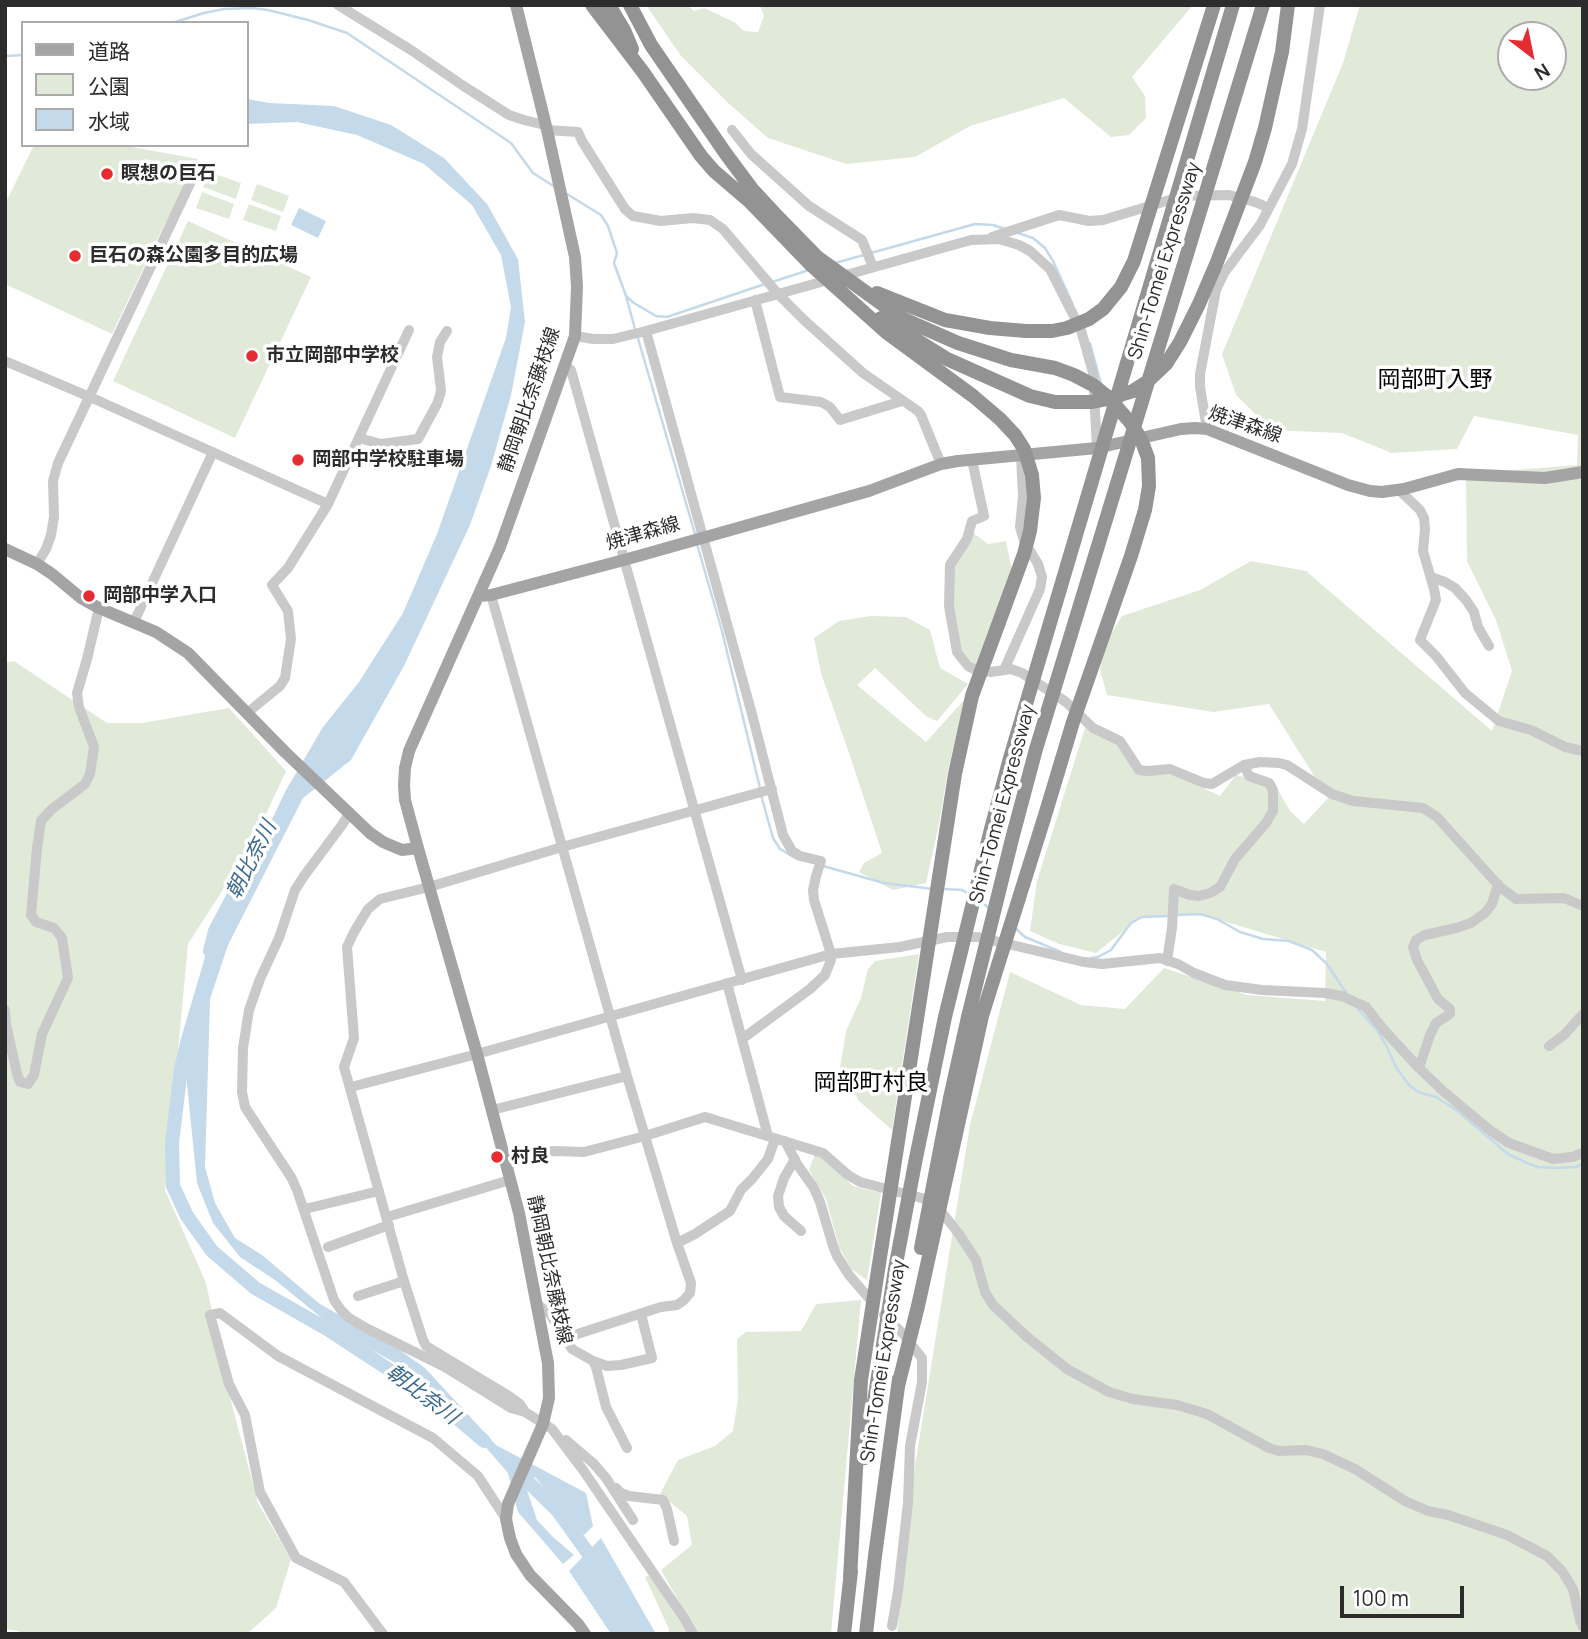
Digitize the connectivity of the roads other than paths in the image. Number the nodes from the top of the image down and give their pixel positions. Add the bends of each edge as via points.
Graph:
1 (338, 5) edge
2 (516, 5) edge
3 (592, 5) edge
4 (609, 5) edge
5 (623, 5) edge
6 (630, 5) edge
7 (1233, 5) edge
8 (1263, 5) edge
9 (1288, 5) edge
10 (1320, 5) edge
11 (1214, 7) edge
12 (651, 45) junction
13 (643, 72) junction
14 (546, 127) junction
15 (732, 130) dead end
16 (193, 177) dead end
17 (1269, 208) junction
18 (987, 238) junction
19 (814, 261) junction
20 (873, 267) junction
21 (851, 290) junction
22 (778, 294) junction
23 (755, 300) junction
24 (409, 330) dead end
25 (447, 331) dead end
26 (646, 331) junction
27 (575, 336) junction
28 (5, 361) edge
29 (564, 365) junction
30 (90, 397) junction
31 (902, 401) junction
32 (1207, 429) junction
33 (359, 438) junction
34 (1097, 448) junction
35 (213, 452) junction
36 (1021, 456) junction
37 (972, 460) junction
38 (941, 464) junction
39 (1583, 472) edge
40 (1399, 490) junction
41 (328, 504) junction
42 (703, 537) junction
43 (5, 549) edge
44 (624, 560) junction
45 (37, 564) junction
46 (1431, 577) junction
47 (485, 596) junction
48 (99, 608) junction
49 (134, 622) junction
50 (1489, 646) dead end
51 (1004, 670) junction
52 (247, 713) junction
53 (1583, 751) edge
54 (1244, 765) junction
55 (772, 789) junction
56 (345, 810) junction
57 (694, 811) junction
58 (562, 847) junction
59 (418, 848) junction
60 (1498, 884) junction
61 (429, 887) junction
62 (1583, 906) edge
63 (831, 954) junction
64 (1167, 961) junction
65 (742, 980) junction
66 (727, 983) junction
67 (5, 1010) edge
68 (1583, 1014) edge
69 (611, 1016) junction
70 (975, 1017) junction
71 (742, 1039) junction
72 (1549, 1046) dead end
73 (477, 1054) junction
74 (1419, 1068) junction
75 (627, 1076) junction
76 (351, 1087) junction
77 (492, 1110) junction
78 (645, 1136) junction
79 (776, 1139) junction
80 (1583, 1153) edge
81 (795, 1159) junction
82 (506, 1165) junction
83 (510, 1180) junction
84 (379, 1191) junction
85 (305, 1209) junction
86 (388, 1221) junction
87 (801, 1231) dead end
88 (677, 1243) junction
89 (328, 1247) dead end
90 (404, 1281) junction
91 (358, 1296) dead end
92 (537, 1304) junction
93 (640, 1314) junction
94 (565, 1338) junction
95 (593, 1361) junction
96 (869, 1382) junction
97 (525, 1412) junction
98 (544, 1429) junction
99 (627, 1448) dead end
100 (606, 1478) junction
101 (506, 1519) junction
102 (633, 1520) dead end
103 (674, 1541) dead end
104 (892, 1626) dead end
105 (1583, 1627) edge
106 (383, 1634) edge
107 (585, 1634) edge
108 (693, 1634) edge
109 (844, 1634) edge
110 (866, 1634) edge

1 - 14 street via 509,115
2 - 14 main road, 静岡朝比奈藤枝線
3 - 13 highway
4 - 13 highway
5 - 12 highway
6 - 12 highway
7 - 96 highway, Shin-Tomei Expressway via 991,829 929,1091
8 - 70 highway, Shin-Tomei Expressway via 1036,749
9 - 21 highway via 1282,52 1255,162 1199,304 1166,364 1147,382 1107,399 1070,403 1030,396 947,359
10 - 17 street via 1300,138
11 - 21 highway via 1134,261 1110,301 1088,319 1067,328 990,328 945,320
12 - 19 highway via 752,189
13 - 19 highway via 714,171
14 - 22 street via 578,132 633,216 717,223
14 - 27 main road, 静岡朝比奈藤枝線 via 576,271
15 - 20 street via 751,155 810,206 862,240
16 - 30 street
17 - 18 street via 1229,195 1182,196 1103,220 1059,215
17 - 32 street via 1216,290 1200,374
18 - 20 street
18 - 34 street via 1030,251 1050,269 1081,330 1093,373
19 - 21 highway
20 - 22 street
21 - 70 highway via 958,343 1055,368 1083,380 1102,391 1124,414 1148,458 1145,510 1131,556
21 - 96 highway via 886,332 973,396 1015,435 1032,475 1034,498 1024,554 972,696 955,774 907,1086
22 - 23 street
22 - 31 street via 834,348
23 - 26 street
23 - 31 street via 780,397 821,402 840,420
24 - 33 street
25 - 33 street via 437,356 440,395 418,439 381,444
26 - 27 street via 613,339
26 - 42 street
27 - 29 main road, 静岡朝比奈藤枝線
28 - 30 street
29 - 44 street via 571,370
29 - 47 main road, 静岡朝比奈藤枝線
30 - 35 street
30 - 45 street via 58,463 51,535
31 - 38 street via 921,415
32 - 34 main road, 焼津森線 via 1181,429
32 - 40 main road, 焼津森線 via 1348,485 1370,491
33 - 41 street
34 - 36 main road, 焼津森線
35 - 41 street
35 - 49 street
36 - 37 main road, 焼津森線
36 - 51 street via 1020,527 1042,577
37 - 38 main road, 焼津森線
37 - 51 street via 984,516 972,521 967,539 950,565 949,606 957,652 968,666
38 - 42 main road, 焼津森線 via 869,491
39 - 40 main road, 焼津森線 via 1545,478 1458,474
40 - 46 street via 1424,517 1423,551
41 - 52 street via 272,585 288,611 285,678
42 - 44 main road, 焼津森線
42 - 55 street
43 - 45 main road
44 - 47 main road, 焼津森線
44 - 57 street
45 - 48 main road
46 - 50 street via 1445,582 1465,600
46 - 53 street via 1436,600 1420,640 1465,693 1499,721
47 - 58 street
47 - 59 main road via 409,751 405,792
48 - 49 main road
48 - 67 street via 76,693 94,747 90,774 85,784 41,821 31,915 62,938 68,978 42,1034 34,1076 28,1084 20,1082 17,1074
49 - 52 main road via 188,653
51 - 54 street via 1023,673 1066,702 1093,728 1119,741 1139,770 1170,769 1212,784
52 - 56 main road
54 - 60 street via 1279,763 1353,801 1423,808 1437,817
54 - 64 street via 1249,776 1273,789 1273,811 1220,887 1199,896 1174,889
55 - 57 street
55 - 63 street via 787,844 800,856 821,861 814,900
56 - 59 main road via 383,842 402,850
56 - 85 street via 342,825 295,890 248,1010 243,1048 242,1101 291,1177
57 - 58 street
57 - 65 street
58 - 61 street
58 - 69 street
59 - 61 main road, 静岡朝比奈藤枝線
60 - 62 street via 1516,899 1564,898
60 - 74 street via 1492,904 1471,923 1416,940 1417,960 1438,999 1450,1009 1450,1014 1436,1023
61 - 73 main road, 静岡朝比奈藤枝線
61 - 76 street via 380,898 347,947 354,1038 344,1067
63 - 64 street via 947,937 978,937 1084,962
63 - 65 street
63 - 71 street via 825,975
64 - 74 street via 1225,985 1342,996 1366,1007
65 - 66 street
66 - 69 street
66 - 71 street
68 - 72 street
69 - 73 street
69 - 75 street
70 - 110 highway, Shin-Tomei Expressway via 919,1255
71 - 79 street
73 - 76 street
73 - 77 main road, 静岡朝比奈藤枝線
74 - 80 street via 1509,1143 1553,1159
75 - 77 street
75 - 78 street
76 - 84 street
77 - 82 main road, 静岡朝比奈藤枝線
78 - 79 street via 705,1117
78 - 82 street via 584,1152 543,1153
78 - 88 street
79 - 81 street
79 - 88 street via 768,1159 741,1190 730,1211
79 - 105 street via 823,1153 860,1182 933,1201 976,1260 993,1305 1067,1369 1109,1392 1207,1414 1269,1448 1323,1454 1405,1501 1507,1535 1547,1556 1563,1571
81 - 87 street via 778,1196 784,1216
81 - 104 street via 814,1188 837,1256 849,1275 922,1358
82 - 83 main road, 静岡朝比奈藤枝線
83 - 86 street
83 - 92 main road, 静岡朝比奈藤枝線
84 - 85 street
84 - 86 street
85 - 97 street via 334,1300 349,1318
86 - 89 street
86 - 90 street
88 - 93 street via 690,1293 677,1305
90 - 91 street
90 - 97 street via 426,1346 509,1396
92 - 94 street via 550,1314
92 - 98 main road, 静岡朝比奈藤枝線 via 548,1363
93 - 94 street
93 - 95 street via 652,1358 607,1366
94 - 95 street via 572,1349
95 - 99 street via 606,1406
96 - 109 highway
97 - 98 street
98 - 100 street via 594,1464
98 - 101 main road, 静岡朝比奈藤枝線 via 508,1504
98 - 108 street via 583,1470
100 - 102 street
100 - 103 street via 621,1493 663,1500
101 - 106 street via 478,1476 433,1438 278,1356 220,1313 210,1315 229,1384 245,1415 260,1492 296,1558 344,1582
101 - 107 main road, 静岡朝比奈藤枝線 via 513,1546 530,1575

